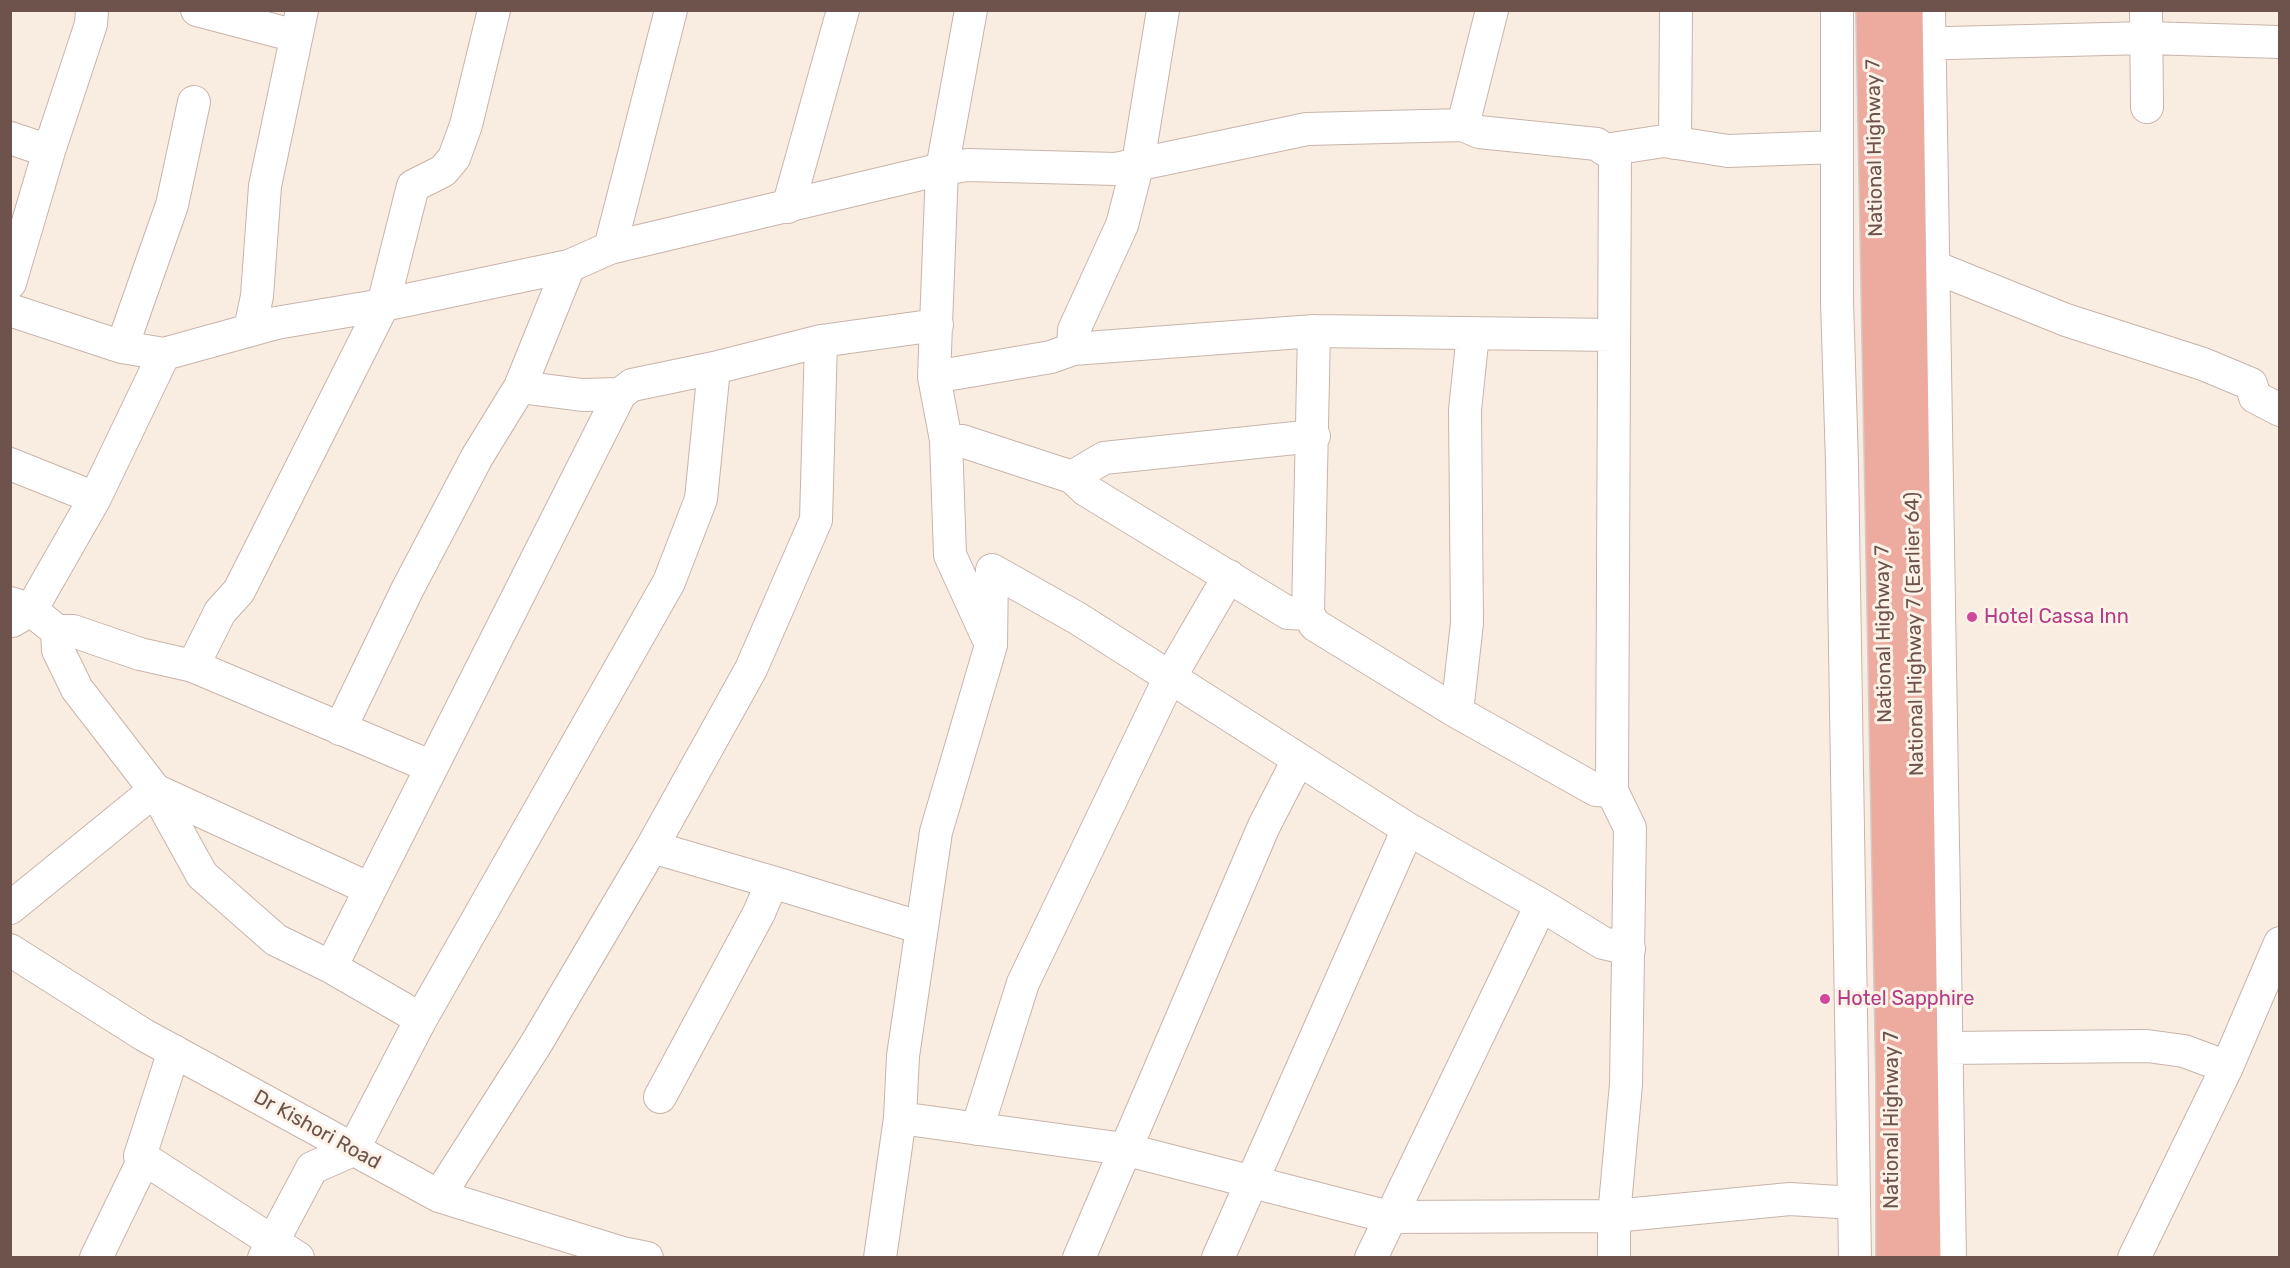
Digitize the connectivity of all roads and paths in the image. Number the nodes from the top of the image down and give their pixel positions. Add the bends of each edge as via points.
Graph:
1 (92, 10) edge
2 (197, 10) edge
3 (494, 10) edge
4 (671, 10) edge
5 (843, 10) edge
6 (971, 10) edge
7 (1163, 10) edge
8 (1492, 10) edge
9 (1676, 10) edge
10 (1838, 10) edge
11 (1873, 10) edge
12 (1906, 10) edge
13 (1929, 10) edge
14 (299, 23) edge
15 (2147, 24) edge
16 (2280, 42) edge
17 (1918, 44) junction
18 (194, 102) dead end
19 (2147, 107) dead end
20 (1463, 124) junction
21 (10, 138) edge
22 (1675, 143) junction
23 (1837, 147) junction
24 (1615, 149) junction
25 (49, 151) junction
26 (1138, 163) junction
27 (942, 169) junction
28 (788, 207) junction
29 (610, 248) junction
30 (569, 266) junction
31 (1932, 266) junction
32 (10, 283) edge
33 (383, 305) junction
34 (10, 310) edge
35 (937, 326) junction
36 (250, 329) junction
37 (1314, 331) junction
38 (1473, 334) junction
39 (1614, 335) junction
40 (821, 341) junction
41 (122, 347) junction
42 (1073, 349) junction
43 (164, 354) junction
44 (714, 368) junction
45 (934, 377) junction
46 (520, 387) junction
47 (620, 394) junction
48 (2280, 410) edge
49 (1314, 436) junction
50 (946, 440) junction
51 (10, 464) edge
52 (1072, 477) junction
53 (95, 498) junction
54 (1229, 576) junction
55 (17, 612) edge
56 (1308, 614) junction
57 (57, 631) junction
58 (991, 645) junction
59 (193, 666) junction
60 (1169, 679) junction
61 (1457, 712) junction
62 (340, 729) junction
63 (1298, 760) junction
64 (432, 767) junction
65 (156, 790) junction
66 (1611, 791) junction
67 (1408, 829) junction
68 (652, 847) junction
69 (772, 882) junction
70 (370, 889) junction
71 (1541, 905) junction
72 (10, 908) edge
73 (922, 928) junction
74 (2280, 943) edge
75 (1629, 948) junction
76 (10, 950) edge
77 (331, 967) junction
78 (421, 1019) junction
79 (1947, 1048) junction
80 (174, 1051) junction
81 (2227, 1067) junction
82 (660, 1097) dead end
83 (900, 1118) junction
84 (977, 1129) junction
85 (1124, 1149) junction
86 (353, 1150) junction
87 (140, 1156) junction
88 (1252, 1184) junction
89 (439, 1196) junction
90 (1854, 1203) junction
91 (1614, 1216) junction
92 (1389, 1217) junction
93 (557, 1245) edge
94 (278, 1252) edge
95 (96, 1257) edge
96 (647, 1257) edge
97 (880, 1257) edge
98 (1078, 1257) edge
99 (1218, 1257) edge
100 (1371, 1257) edge
101 (1614, 1257) edge
102 (1855, 1257) edge
103 (1893, 1257) edge
104 (1924, 1257) edge
105 (1950, 1257) edge
106 (2134, 1257) edge

1 - 25 street
2 - 14 street
3 - 33 street via 454,158 443,171 413,186
4 - 29 street
5 - 28 street
6 - 27 street
7 - 26 street
8 - 20 street
9 - 22 street
10 - 23 street
11 - 103 highway, National Highway 7
12 - 17 highway, National Highway 7 (Earlier 64)
13 - 17 street
14 - 36 street via 265,186 257,296
15 - 16 street
15 - 17 street
15 - 19 street
17 - 31 street
17 - 104 highway, National Highway 7 (Earlier 64)
18 - 41 street via 172,205
20 - 24 street via 1479,132
20 - 26 street via 1307,129
21 - 25 street
22 - 23 street via 1728,151
22 - 24 street via 1664,141
23 - 90 street
24 - 39 street
25 - 32 street
26 - 27 street via 1116,170 968,165
26 - 42 street via 1122,225 1074,330
27 - 28 street
27 - 35 street
28 - 29 street
29 - 30 street
30 - 33 street
30 - 46 street
31 - 48 street via 2066,320 2204,364 2252,384 2255,397
31 - 79 street
33 - 36 street
33 - 59 street via 239,591 220,612
34 - 41 street
35 - 40 street
35 - 45 street
36 - 43 street
37 - 38 street
37 - 42 street
37 - 49 street
38 - 39 street
38 - 61 street via 1465,410 1467,623
39 - 66 street
40 - 44 street
40 - 68 street via 816,520 751,669
41 - 43 street
42 - 45 street via 1051,357
43 - 53 street
44 - 47 street via 632,385
44 - 78 street via 701,499 669,582
45 - 50 street
46 - 47 street via 582,395
46 - 62 street via 477,457
47 - 64 street
49 - 52 street via 1104,458
49 - 56 street
50 - 52 street via 962,441
50 - 58 street via 951,555
51 - 53 street
52 - 54 street via 1086,490
53 - 55 street
54 - 56 street via 1288,613
54 - 60 street
55 - 57 street
56 - 61 street via 1316,625
57 - 59 street via 73,632
57 - 65 street via 58,650 77,689
58 - 60 street via 992,570 1077,618
58 - 73 street via 936,832
59 - 62 street
60 - 63 street
60 - 84 street via 1023,983
61 - 66 street via 1596,790
62 - 64 street
63 - 67 street
63 - 85 street via 1264,826
64 - 70 street
65 - 70 street
65 - 72 street
65 - 77 street via 202,875 276,940
66 - 75 street via 1630,828
67 - 71 street
67 - 88 street
68 - 69 street
68 - 89 street via 536,1044
69 - 73 street
69 - 82 street
70 - 77 street
71 - 75 street via 1603,943
71 - 92 street
73 - 83 street via 903,1056
74 - 81 street
75 - 91 street via 1626,1084
76 - 80 street, Dr Kishori Road
77 - 78 street
78 - 86 street
79 - 81 street via 2147,1046 2184,1051
79 - 105 street
80 - 86 street, Dr Kishori Road
80 - 87 street
81 - 106 street
83 - 84 street
83 - 97 street
84 - 85 street
85 - 88 street
85 - 98 street
86 - 89 street, Dr Kishori Road
86 - 94 street via 312,1168
87 - 94 street
87 - 95 street via 142,1163
88 - 92 street
88 - 99 street
89 - 93 street, Dr Kishori Road
90 - 91 street via 1790,1199
90 - 102 street
91 - 92 street
91 - 101 street
92 - 100 street
93 - 96 street, Dr Kishori Road

